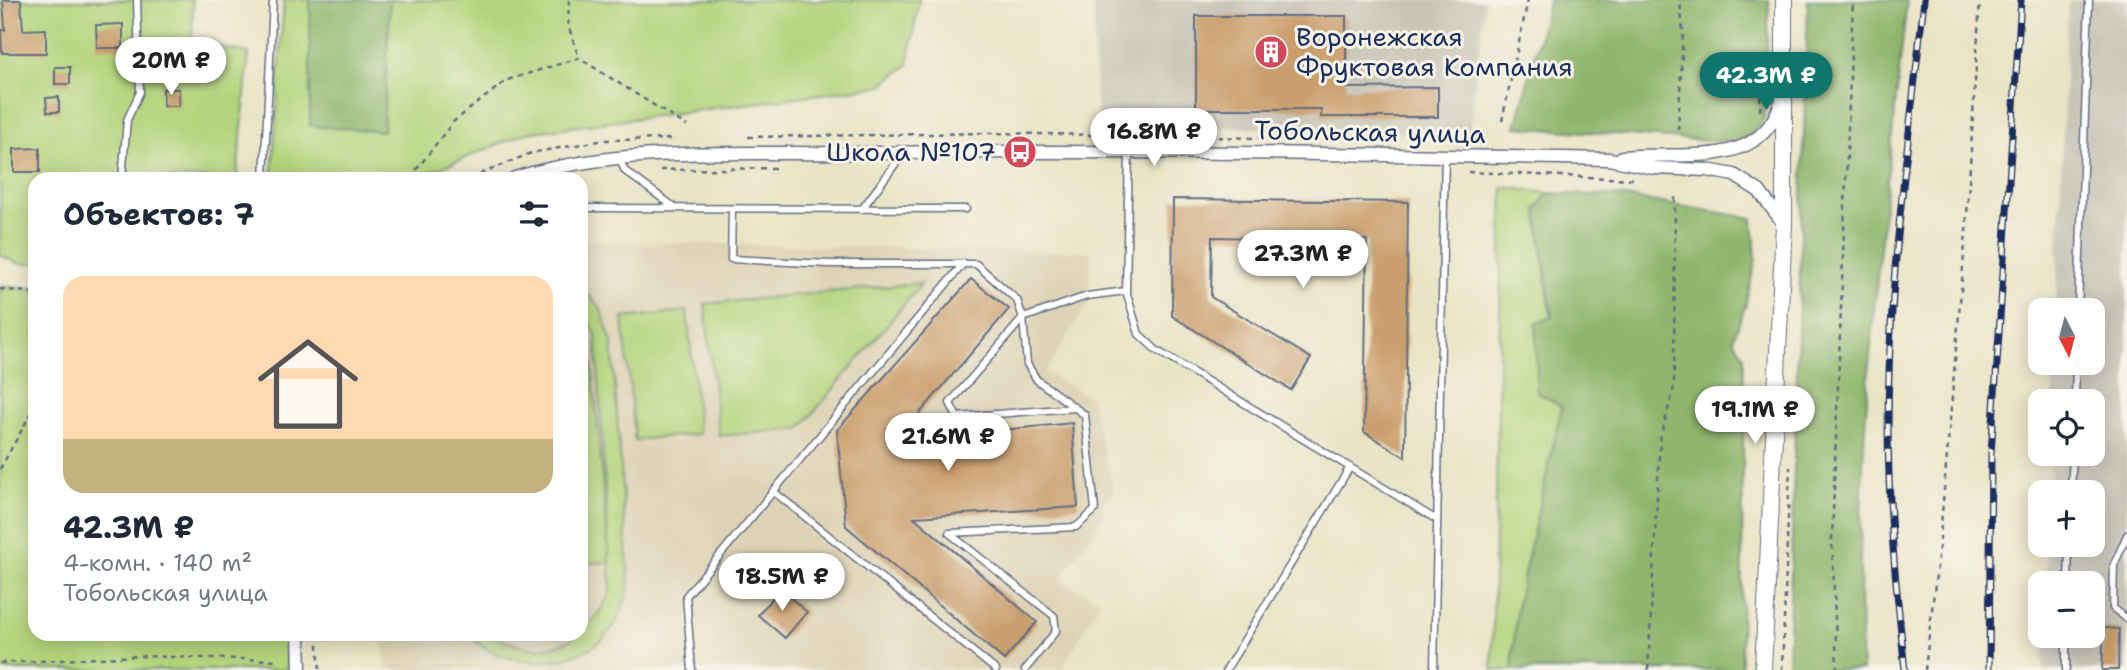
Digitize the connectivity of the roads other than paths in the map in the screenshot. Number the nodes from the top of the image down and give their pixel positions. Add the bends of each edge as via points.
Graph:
1 (137, 0) edge
2 (273, 0) edge
3 (1784, 0) edge
4 (2089, 0) edge
5 (1784, 91) junction
6 (1129, 151) junction
7 (904, 153) junction
8 (1445, 155) junction
9 (619, 158) junction
10 (1609, 159) junction
11 (123, 172) edge
12 (264, 172) edge
13 (537, 172) edge
14 (588, 208) edge
15 (675, 208) junction
16 (732, 209) junction
17 (862, 209) junction
18 (966, 209) dead end
19 (1784, 224) junction
20 (964, 263) junction
21 (1126, 291) junction
22 (2078, 298) edge
23 (1023, 318) junction
24 (1074, 408) junction
25 (1350, 467) junction
26 (773, 491) junction
27 (1437, 520) junction
28 (2127, 535) edge
29 (2127, 619) edge
30 (299, 641) edge
31 (2066, 648) edge
32 (300, 670) edge
33 (692, 670) edge
34 (996, 670) edge
35 (1025, 670) edge
36 (1226, 670) edge
37 (1434, 670) edge
38 (1763, 670) edge
39 (2066, 670) edge

1 - 11 lane via 140,92 127,120
2 - 12 lane
3 - 5 street
4 - 22 lane
5 - 10 street via 1769,128 1735,151
5 - 19 street
6 - 7 street, Тобольская улица
6 - 8 street, Тобольская улица
6 - 21 lane
7 - 9 street, Тобольская улица
7 - 17 lane
8 - 10 street, Тобольская улица
8 - 27 lane
9 - 13 street, Тобольская улица
9 - 15 lane via 625,171
10 - 19 street, Тобольская улица via 1734,175 1759,191
14 - 15 lane
15 - 16 lane
16 - 17 lane
16 - 20 lane via 731,259
17 - 18 lane
19 - 38 street
20 - 23 lane via 976,264 1017,300
20 - 26 lane
21 - 23 lane via 1087,296
21 - 25 lane via 1139,334 1156,349
23 - 24 lane via 1027,364 1037,380
23 - 24 lane via 950,403 957,417
24 - 35 lane via 1085,415 1095,510 1076,527 949,533 1054,617 1056,631
25 - 27 lane
25 - 36 lane
26 - 33 lane via 686,596
26 - 34 lane
27 - 37 lane
28 - 29 lane via 2114,565 2113,608
30 - 32 street
31 - 39 lane

